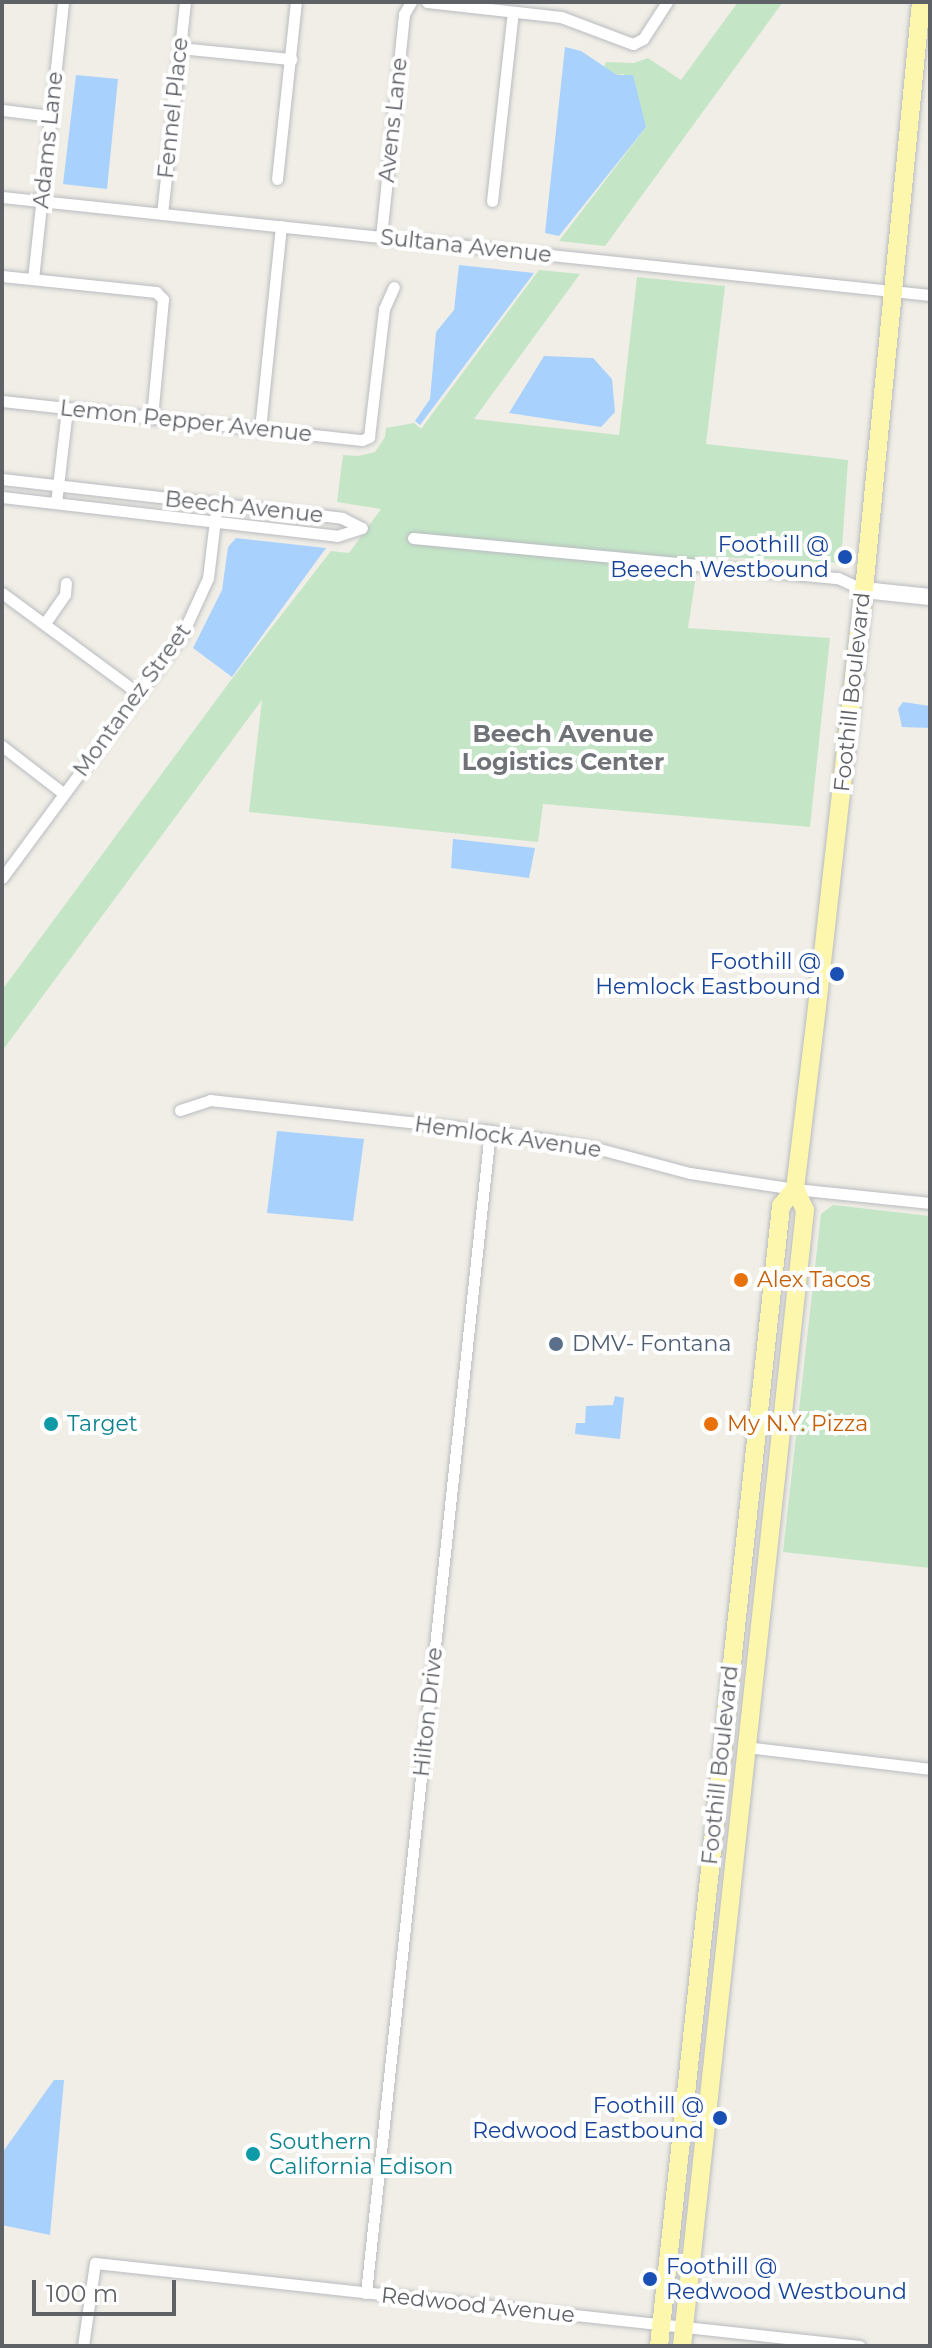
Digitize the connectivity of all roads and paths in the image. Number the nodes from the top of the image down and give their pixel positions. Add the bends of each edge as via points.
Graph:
1 (63, 2) edge
2 (185, 2) edge
3 (296, 2) edge
4 (427, 2) edge
5 (667, 2) edge
6 (921, 2) edge
7 (409, 3) edge
8 (513, 12) junction
9 (180, 48) junction
10 (291, 59) junction
11 (2, 110) edge
12 (51, 116) junction
13 (277, 179) dead end
14 (2, 197) edge
15 (42, 201) junction
16 (492, 201) dead end
17 (162, 214) junction
18 (281, 226) junction
19 (381, 237) junction
20 (2, 276) edge
21 (33, 279) junction
22 (394, 287) dead end
23 (894, 291) junction
24 (930, 295) edge
25 (2, 401) edge
26 (67, 409) junction
27 (152, 418) junction
28 (260, 429) junction
29 (2, 479) edge
30 (58, 486) junction
31 (2, 497) edge
32 (56, 503) junction
33 (217, 504) junction
34 (215, 521) junction
35 (413, 538) dead end
36 (66, 583) dead end
37 (864, 590) junction
38 (2, 593) edge
39 (930, 597) edge
40 (45, 623) junction
41 (139, 694) junction
42 (2, 746) edge
43 (64, 794) junction
44 (2, 878) edge
45 (180, 1110) dead end
46 (490, 1131) junction
47 (795, 1189) junction
48 (930, 1203) edge
49 (746, 1747) junction
50 (930, 1769) edge
51 (366, 2293) junction
52 (662, 2324) junction
53 (684, 2327) junction
54 (83, 2346) edge
55 (659, 2346) edge
56 (682, 2346) edge
57 (860, 2346) edge

1 - 12 street, Adams Lane
2 - 9 street, Fennel Place
3 - 10 street
4 - 8 street
5 - 8 street via 643,39 633,44 561,17
6 - 23 main road, Foothill Boulevard
7 - 19 street, Avens Lane
8 - 16 street
9 - 10 street
9 - 17 street, Fennel Place
10 - 13 street
11 - 12 street
12 - 15 street, Adams Lane
14 - 15 street, Sultana Avenue
15 - 17 street, Sultana Avenue
15 - 21 street, Adams Lane
17 - 18 street, Sultana Avenue
18 - 19 street, Sultana Avenue
18 - 28 street
19 - 23 street, Sultana Avenue
20 - 21 street
21 - 27 street via 156,292 163,299
22 - 28 street, Lemon Pepper Avenue via 384,309 369,437
23 - 24 street, Sultana Avenue
23 - 37 main road, Foothill Boulevard
25 - 26 street, Lemon Pepper Avenue
26 - 27 street, Lemon Pepper Avenue
26 - 30 street
27 - 28 street, Lemon Pepper Avenue
29 - 30 street, Beech Avenue
30 - 32 street
30 - 33 street, Beech Avenue
31 - 32 street, Beech Avenue
32 - 34 street, Beech Avenue
33 - 34 street, Montanez Street
33 - 34 street, Beech Avenue via 342,518 362,528 337,536
34 - 41 street, Montanez Street via 201,600
35 - 37 street via 838,578
36 - 40 street via 65,594
37 - 39 main road
37 - 47 main road, Foothill Boulevard
38 - 40 street
40 - 41 street
41 - 43 street, Montanez Street
42 - 43 street
43 - 44 street, Montanez Street
45 - 46 street, Hemlock Avenue via 210,1100
46 - 47 street, Hemlock Avenue
46 - 51 street, Hilton Drive
47 - 48 street, Hemlock Avenue
47 - 49 main road, Foothill Boulevard via 805,1210
47 - 52 main road, Foothill Boulevard via 781,1206
49 - 50 street
49 - 53 main road, Foothill Boulevard
51 - 52 street, Redwood Avenue
51 - 54 street, Redwood Avenue via 95,2263
52 - 53 street, Redwood Avenue
52 - 55 main road, Foothill Boulevard
53 - 56 main road, Foothill Boulevard
53 - 57 street, Redwood Avenue

